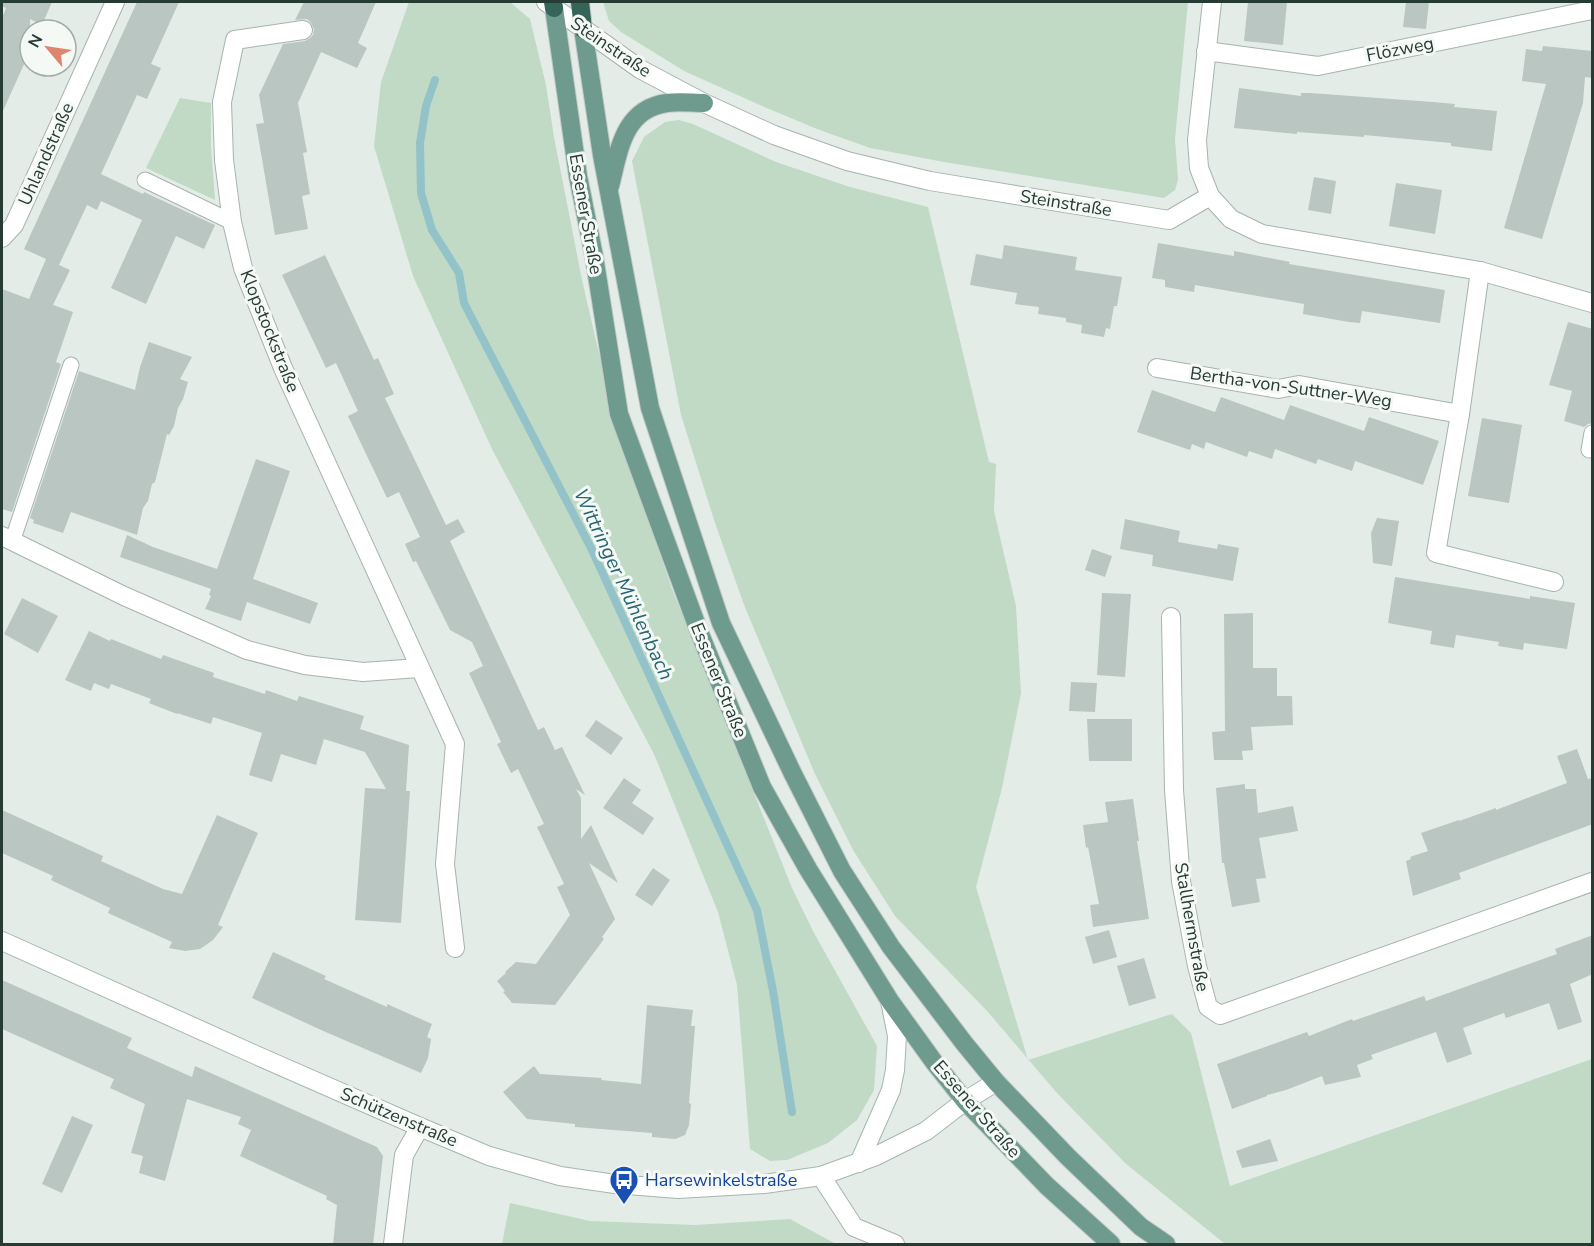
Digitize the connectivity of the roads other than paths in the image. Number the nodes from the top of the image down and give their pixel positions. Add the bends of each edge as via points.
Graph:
1 (115, 2) edge
2 (580, 2) edge
3 (1212, 2) edge
4 (551, 4) edge
5 (1593, 10) edge
6 (583, 29) junction
7 (303, 30) dead end
8 (1206, 51) junction
9 (704, 103) junction
10 (145, 180) dead end
11 (609, 190) junction
12 (1210, 196) junction
13 (232, 222) junction
14 (2, 238) edge
15 (1480, 271) junction
16 (1593, 303) edge
17 (71, 365) dead end
18 (1157, 368) dead end
19 (1460, 414) junction
20 (1593, 433) edge
21 (1589, 450) dead end
22 (7, 539) edge
23 (1554, 582) dead end
24 (1172, 617) dead end
25 (419, 668) junction
26 (1593, 882) edge
27 (2, 941) edge
28 (455, 948) dead end
29 (891, 1000) junction
30 (996, 1082) junction
31 (965, 1101) junction
32 (420, 1127) junction
33 (860, 1163) junction
34 (821, 1176) junction
35 (393, 1245) edge
36 (895, 1245) edge
37 (1111, 1245) edge
38 (1166, 1245) edge

1 - 14 street, Uhlandstraße via 14,225
2 - 6 highway
3 - 8 street
4 - 6 street, Steinstraße
4 - 29 main road, Essener Straße via 620,414 700,634 762,787 808,869
5 - 8 street, Flözweg via 1318,66
6 - 9 street, Steinstraße via 640,69
6 - 11 main road, Essener Straße
7 - 13 street, Klopstockstraße via 235,40 222,102
8 - 12 street via 1197,140 1199,168
9 - 11 main road via 664,103 638,115 622,139
9 - 12 street, Steinstraße via 774,135 847,161 930,181 1169,220
10 - 13 lane
11 - 30 main road, Essener Straße via 650,408 721,623 843,871 891,947
12 - 15 street via 1231,219 1262,234
13 - 25 street, Klopstockstraße via 243,268 283,368
15 - 16 street
15 - 19 street
17 - 22 lane
18 - 19 street, Bertha-von-Suttner-Weg via 1278,389 1299,385
19 - 23 street via 1436,553
20 - 21 lane
22 - 25 street via 247,650 305,665 363,672
24 - 26 street, Stallhermstraße via 1174,790 1181,881 1208,1007 1220,1015
25 - 28 street, Klopstockstraße via 455,744 445,864
27 - 32 street, Schützenstraße
29 - 31 main road, Essener Straße
29 - 33 street via 897,1035 895,1071 891,1090
30 - 31 street, Schützenstraße
30 - 38 main road, Essener Straße via 1141,1227
31 - 33 street, Schützenstraße via 926,1131
31 - 37 main road, Essener Straße
32 - 34 street, Schützenstraße via 489,1156 560,1176 615,1184 678,1189
32 - 35 street via 404,1155
33 - 34 street, Schützenstraße
34 - 36 street via 854,1227

